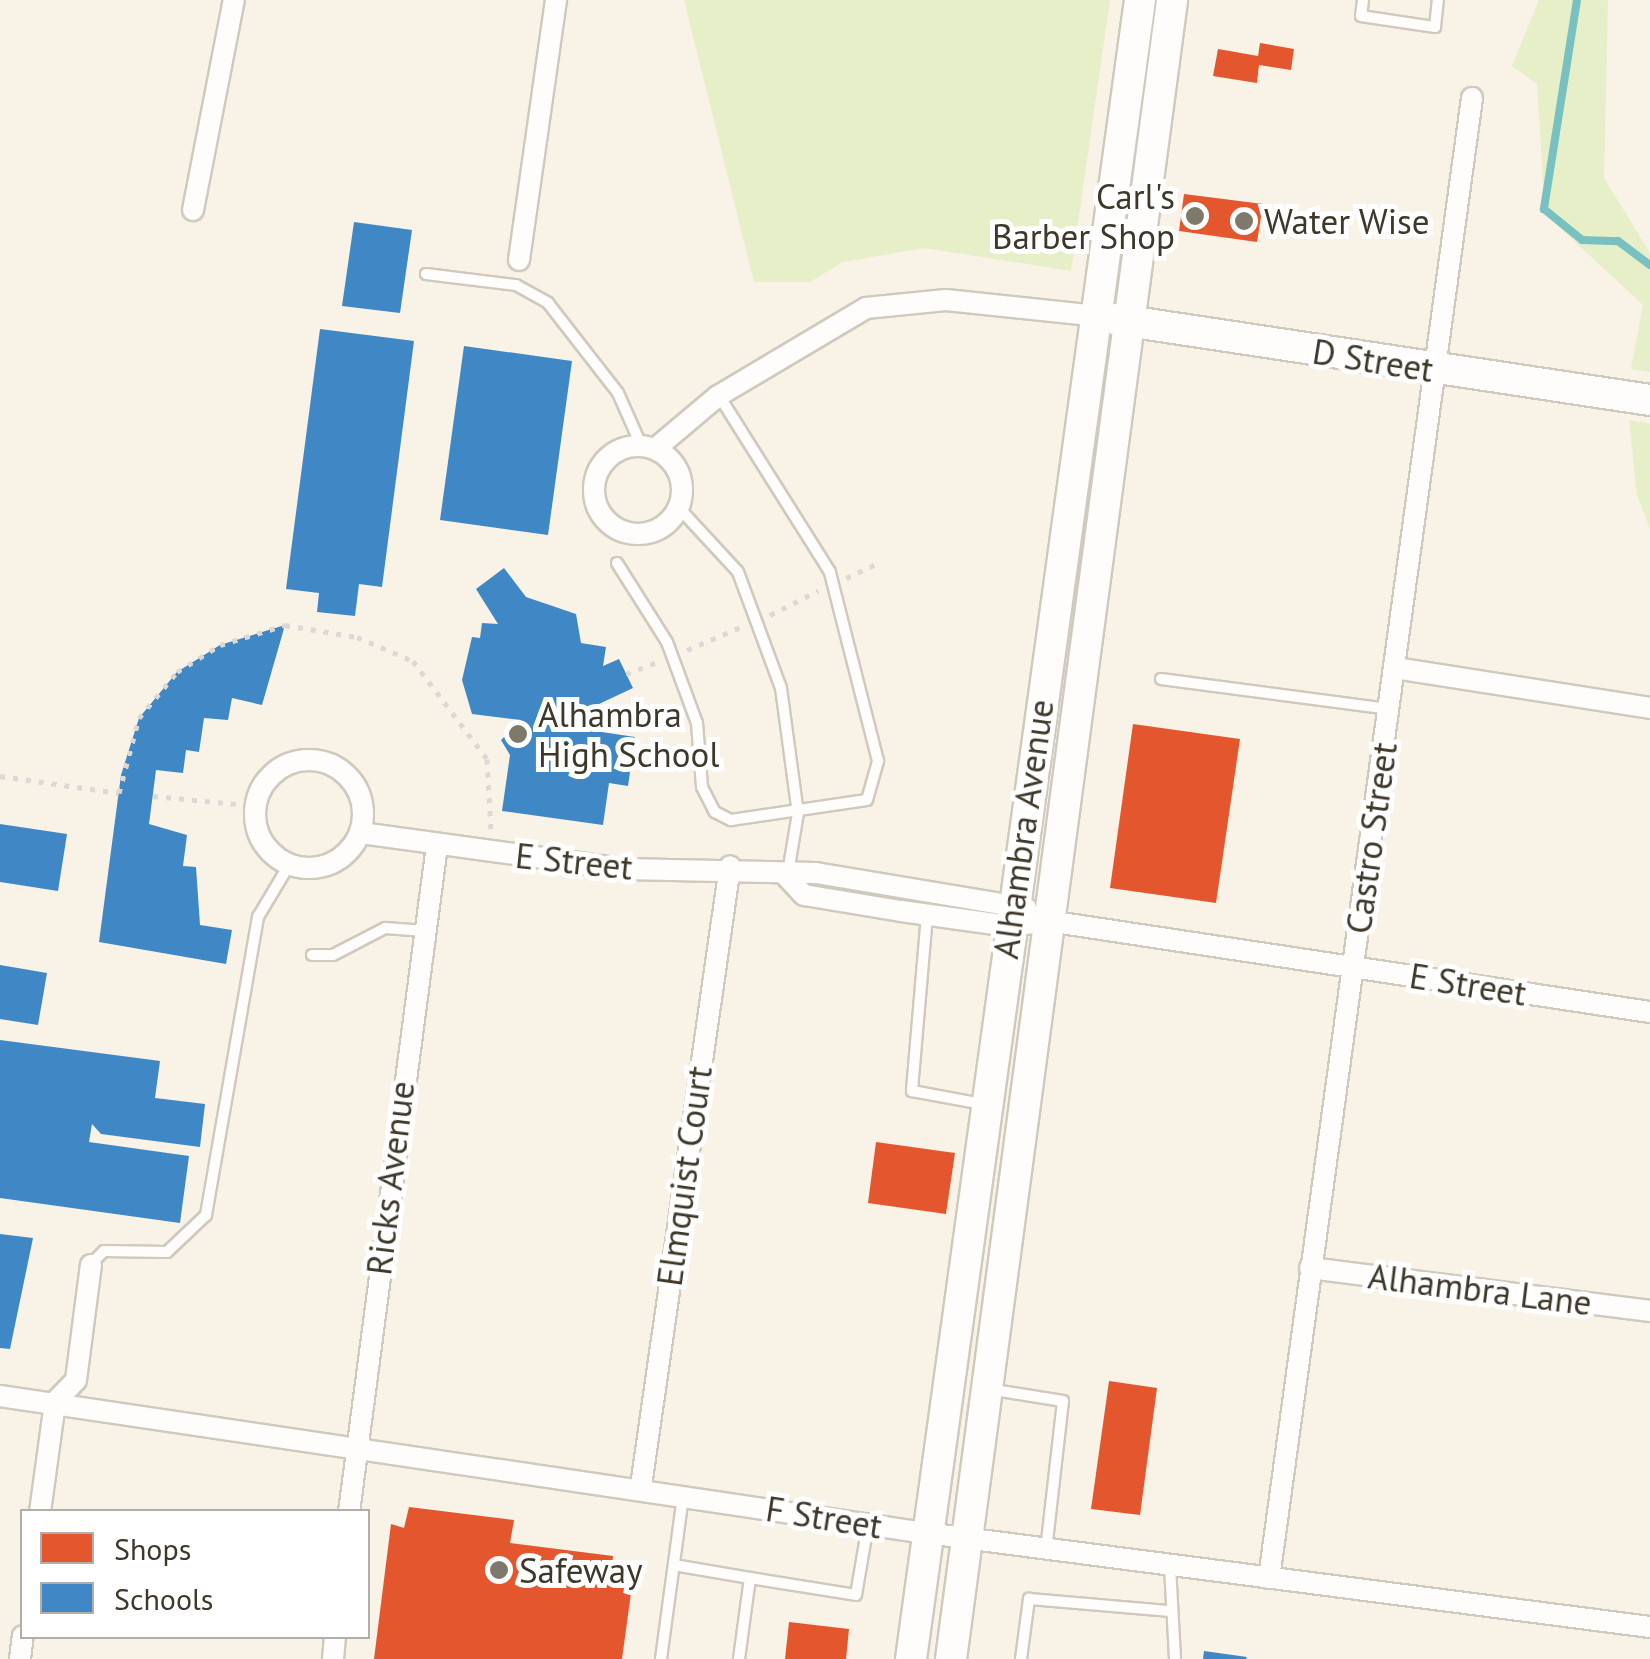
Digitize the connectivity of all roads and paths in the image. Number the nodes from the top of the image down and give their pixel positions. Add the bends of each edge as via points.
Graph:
1 (234, 0) edge
2 (556, 0) edge
3 (1140, 0) edge
4 (1172, 0) edge
5 (1364, 0) edge
6 (1438, 0) edge
7 (1472, 98) dead end
8 (193, 210) dead end
9 (519, 260) joint
10 (426, 274) dead end
11 (516, 285) junction
12 (1097, 316) junction
13 (1130, 322) junction
14 (1434, 370) junction
15 (718, 396) junction
16 (1638, 398) edge
17 (648, 447) junction
18 (678, 508) junction
19 (617, 563) dead end
20 (1395, 668) junction
21 (1161, 679) dead end
22 (1650, 708) edge
23 (1389, 710) junction
24 (0, 776) edge
25 (152, 796) dead end
26 (256, 806) junction
27 (798, 813) junction
28 (361, 833) junction
29 (437, 845) junction
30 (485, 852) junction
31 (288, 864) junction
32 (730, 866) junction
33 (787, 877) junction
34 (930, 889) junction
35 (1010, 913) junction
36 (927, 914) junction
37 (1048, 921) junction
38 (426, 931) junction
39 (312, 955) dead end
40 (1354, 967) junction
41 (1650, 1012) edge
42 (986, 1105) junction
43 (91, 1265) joint
44 (1310, 1268) junction
45 (1650, 1311) edge
46 (982, 1388) junction
47 (0, 1396) edge
48 (55, 1402) junction
49 (356, 1450) junction
50 (641, 1486) junction
51 (683, 1494) junction
52 (40, 1509) edge
53 (349, 1509) edge
54 (868, 1524) junction
55 (926, 1533) junction
56 (968, 1536) junction
57 (1046, 1550) junction
58 (674, 1565) junction
59 (1170, 1566) junction
60 (750, 1578) junction
61 (1269, 1578) junction
62 (1168, 1610) junction
63 (1650, 1628) edge
64 (661, 1659) edge
65 (739, 1659) edge
66 (911, 1659) edge
67 (951, 1659) edge
68 (1021, 1659) edge
69 (1175, 1659) edge

1 - 8 street
2 - 9 street
3 - 12 main road, Alhambra Avenue
4 - 13 main road, Alhambra Avenue
5 - 6 lane via 1361,16 1434,27
7 - 14 street, Castro Street
9 - 11 lane
10 - 11 lane
11 - 17 lane via 570,330
12 - 13 main road, D Street
12 - 15 street via 902,299 804,338
12 - 35 main road, Alhambra Avenue
13 - 14 main road, D Street
13 - 37 main road, Alhambra Avenue
14 - 16 main road, D Street
14 - 20 street, Castro Street
15 - 17 street
15 - 27 lane via 830,572 878,761 867,800
17 - 18 street via 682,480
17 - 18 street via 612,454 595,477 604,519 644,534
18 - 27 lane via 738,572 758,620 781,688
19 - 27 lane via 667,642 697,723 702,787 714,812 731,820
20 - 22 street
20 - 23 street, Castro Street
21 - 23 lane
23 - 40 street, Castro Street
24 - 30 path via 120,793 139,718 177,672 220,645 286,625 326,630 403,653 452,702 487,760
25 - 26 path
26 - 28 street via 277,770 318,760 356,785
26 - 31 street via 264,844
27 - 33 lane
28 - 29 street, E Street
28 - 31 street via 333,863
29 - 30 street, E Street
29 - 38 street, Ricks Avenue
30 - 32 street, E Street via 623,870
31 - 43 lane via 258,917 206,1215 167,1252 104,1251
32 - 33 street, E Street
32 - 50 street, Elmquist Court
33 - 34 street, E Street
33 - 36 street, E Street via 804,895
34 - 35 street, E Street
34 - 36 street
35 - 36 street, E Street
35 - 37 street, E Street
35 - 42 main road, Alhambra Avenue
36 - 42 lane via 912,1091
37 - 40 street, E Street
37 - 46 main road, Alhambra Avenue
38 - 39 lane via 385,928 333,955
38 - 49 street, Ricks Avenue
40 - 41 street, E Street
40 - 44 street, Castro Street
42 - 55 main road, Alhambra Avenue
43 - 48 street via 76,1380
44 - 45 street, Alhambra Lane
44 - 61 street, Castro Street
46 - 56 main road, Alhambra Avenue
46 - 57 lane via 1063,1401
47 - 48 street, F Street
48 - 49 street, F Street
48 - 52 street
49 - 50 street, F Street
49 - 53 street, Ricks Avenue
50 - 51 street, F Street
51 - 54 street, F Street
51 - 58 lane
54 - 55 street, F Street
54 - 60 lane via 856,1595
55 - 56 street, F Street
55 - 66 main road, Alhambra Avenue
56 - 57 street, F Street
56 - 67 main road, Alhambra Avenue
57 - 59 street, F Street
58 - 60 lane
58 - 64 lane
59 - 61 street, F Street
59 - 62 lane
60 - 65 lane
61 - 63 street, F Street
62 - 68 lane via 1029,1599
62 - 69 lane

